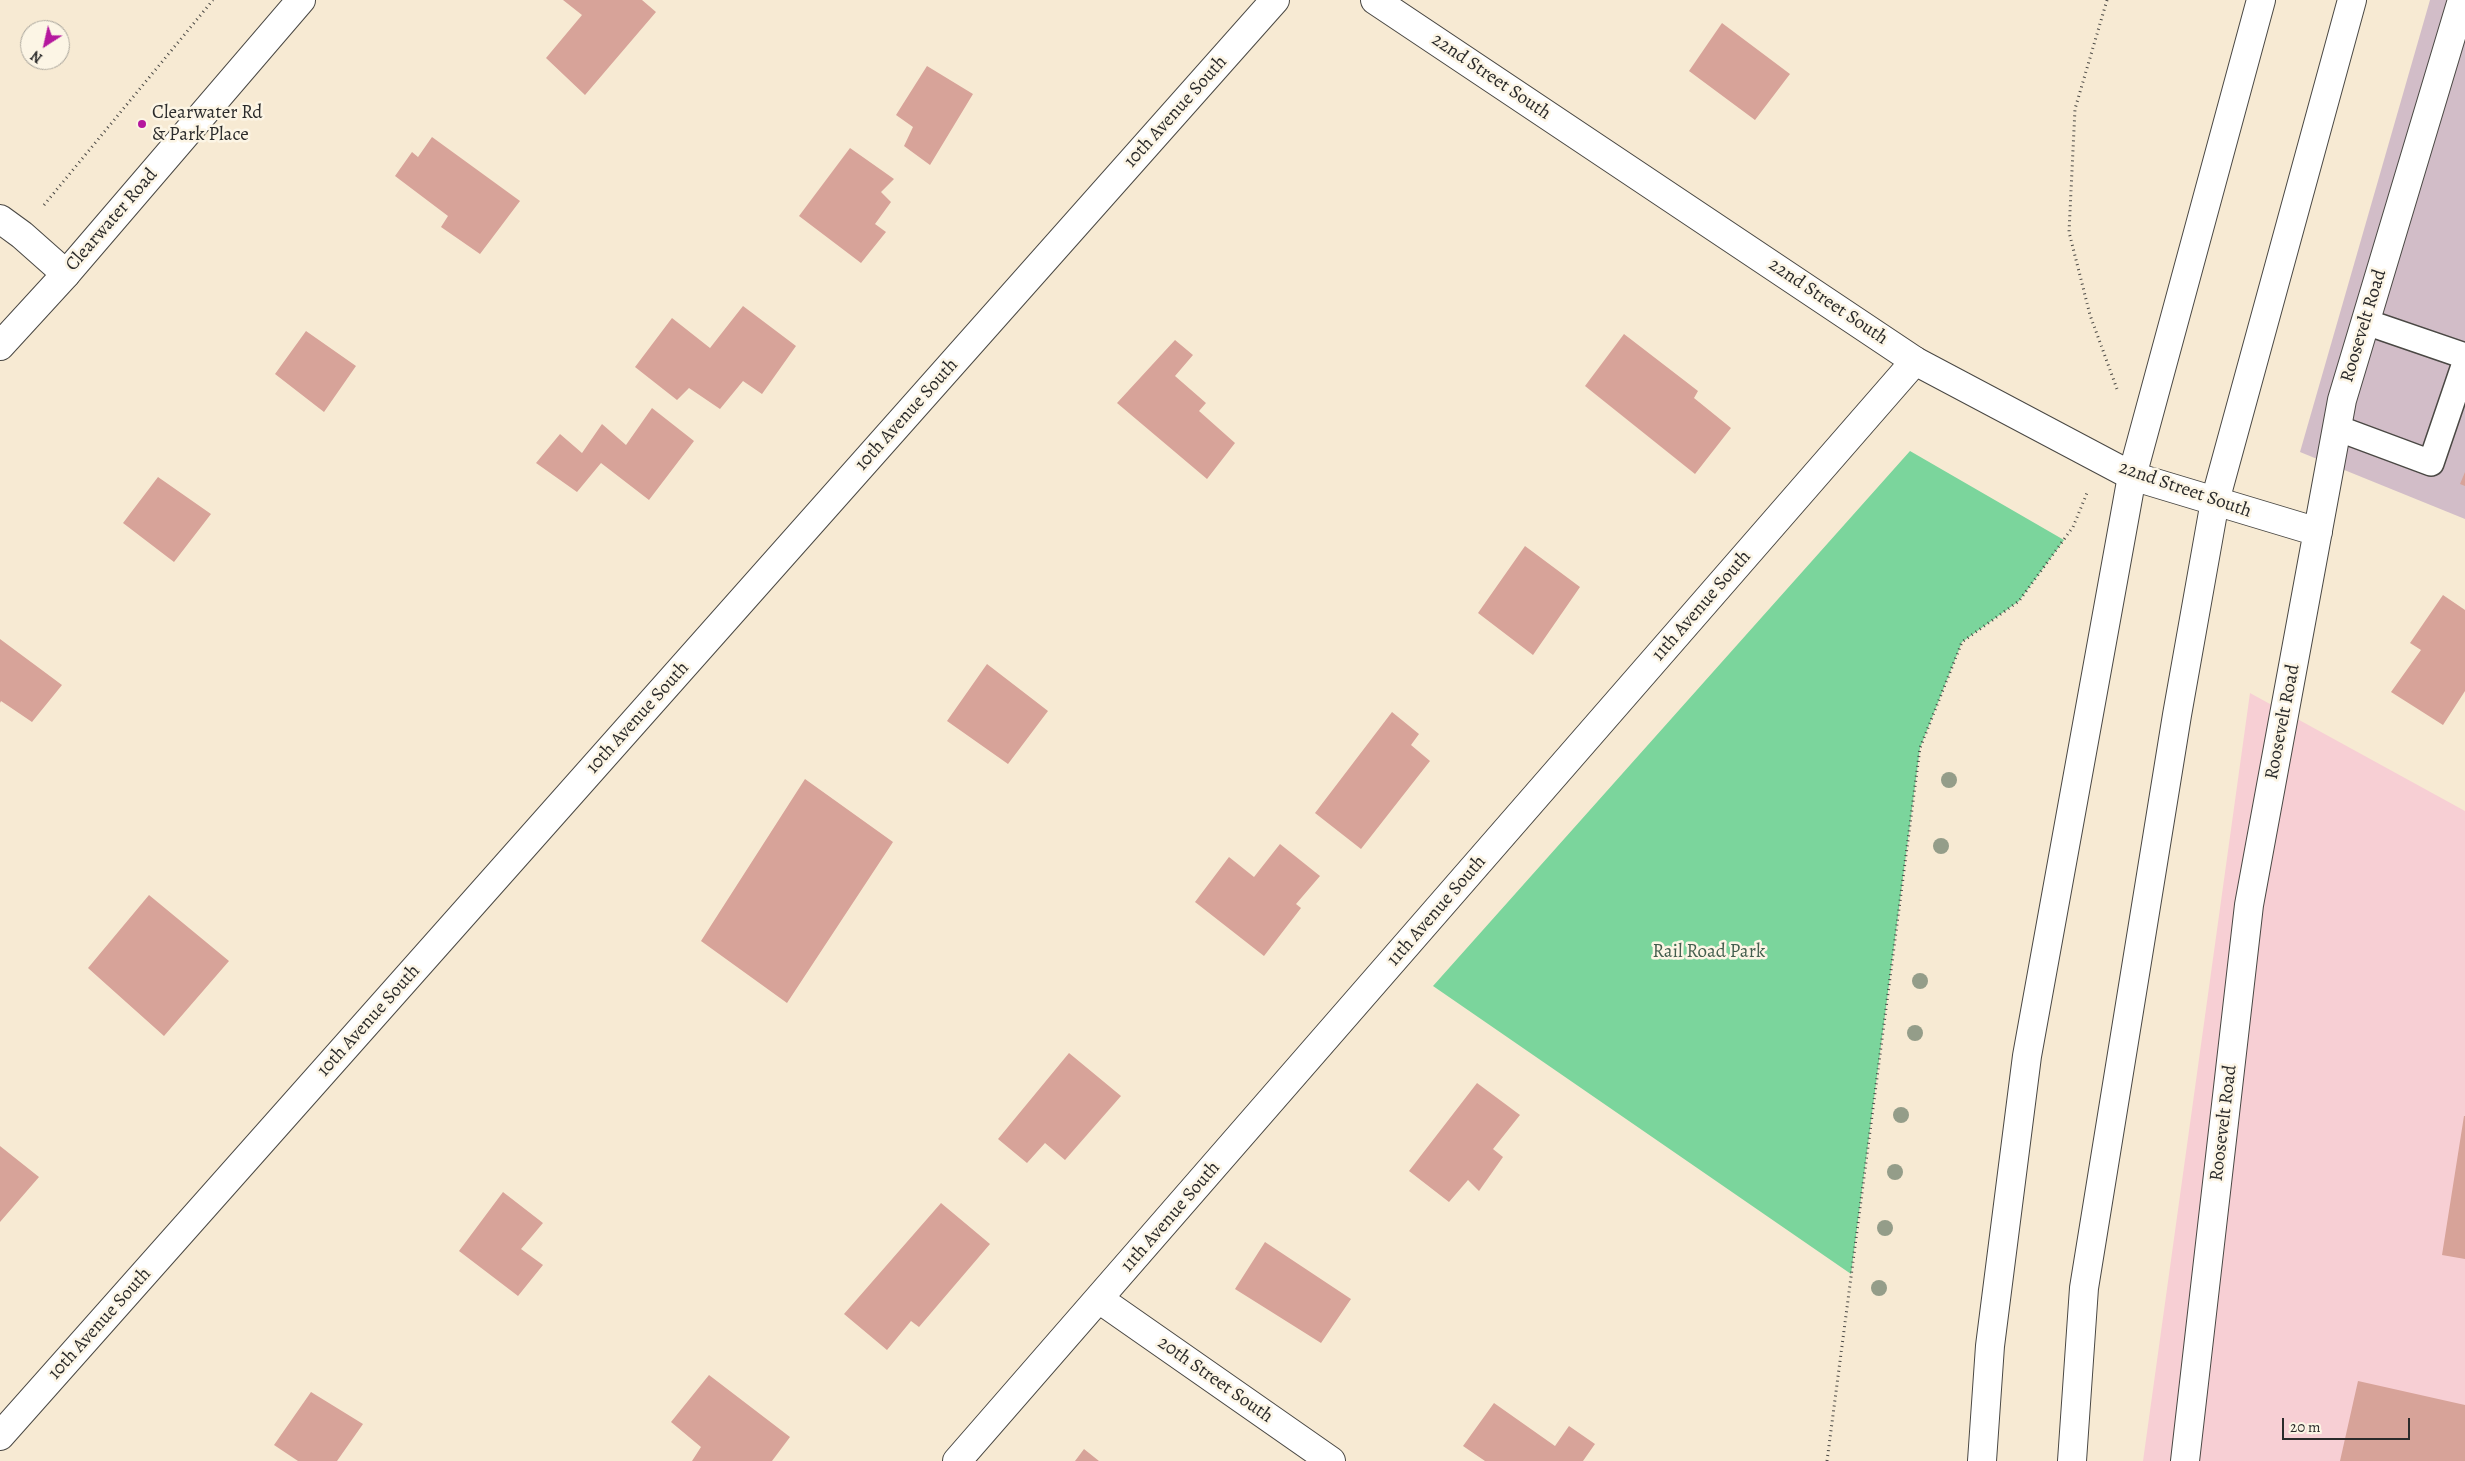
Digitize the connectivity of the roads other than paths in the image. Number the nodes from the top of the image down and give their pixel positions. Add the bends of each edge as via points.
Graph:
1 (301, 0) edge
2 (1276, 0) edge
3 (1375, 0) edge
4 (2261, 0) edge
5 (2352, 0) edge
6 (2462, 0) edge
7 (0, 220) edge
8 (66, 274) junction
9 (2366, 322) junction
10 (0, 346) edge
11 (2465, 356) edge
12 (1915, 361) junction
13 (2465, 363) edge
14 (2337, 428) junction
15 (2132, 476) junction
16 (2215, 501) junction
17 (2318, 532) junction
18 (1099, 1299) junction
19 (0, 1436) edge
20 (957, 1461) edge
21 (1331, 1461) edge
22 (1982, 1461) edge
23 (2072, 1461) edge
24 (2185, 1461) edge

1 - 8 street, Clearwater Road
2 - 19 street, 10th Avenue South
3 - 12 street, 22nd Street South
4 - 15 street
5 - 16 street
6 - 9 street, Roosevelt Road
7 - 8 street
8 - 10 street, Clearwater Road
9 - 11 lane
9 - 14 street, Roosevelt Road via 2342,400
12 - 15 street, 22nd Street South
12 - 18 street, 11th Avenue South
13 - 14 lane via 2431,463
14 - 17 street, Roosevelt Road
15 - 16 street, 22nd Street South
15 - 22 street via 2027,1056 1990,1346
16 - 17 street, 22nd Street South
16 - 23 street via 2084,1288
17 - 24 street, Roosevelt Road via 2249,905
18 - 20 street, 11th Avenue South
18 - 21 street, 20th Street South

